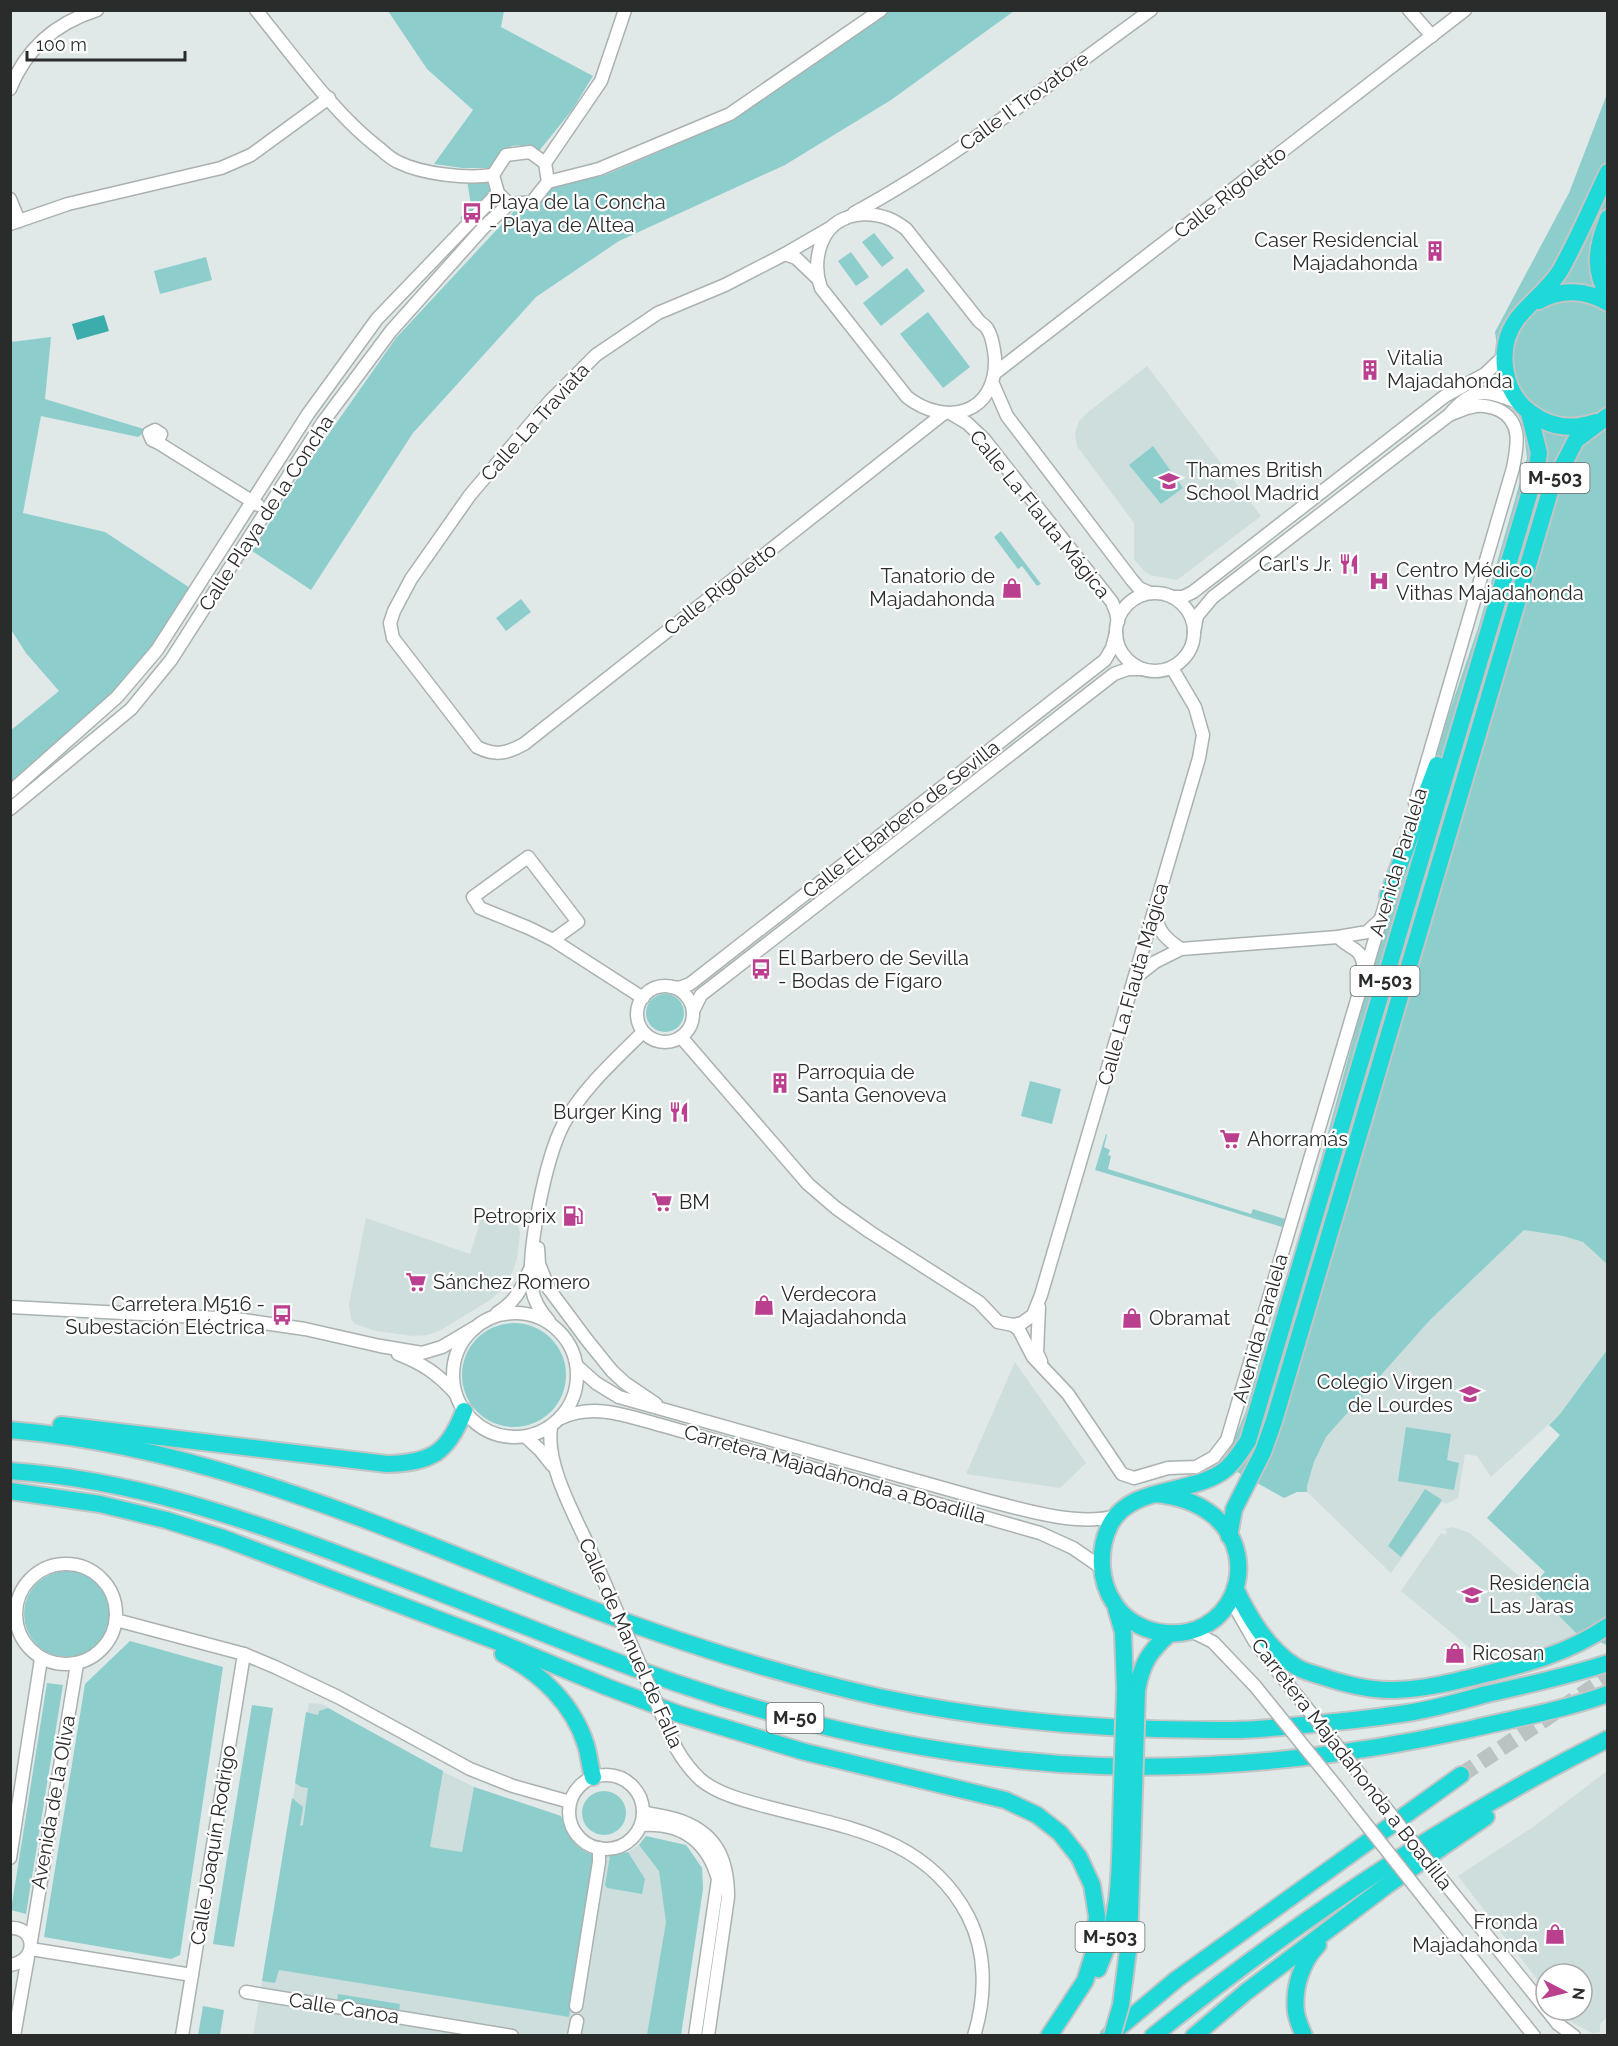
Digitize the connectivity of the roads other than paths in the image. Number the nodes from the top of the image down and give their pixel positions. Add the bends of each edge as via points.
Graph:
1 (97, 10) edge
2 (256, 10) edge
3 (625, 10) edge
4 (881, 10) edge
5 (1151, 10) edge
6 (1409, 10) edge
7 (1465, 10) edge
8 (1432, 36) junction
9 (10, 89) edge
10 (329, 99) junction
11 (544, 163) junction
12 (1608, 172) edge
13 (493, 175) junction
14 (548, 182) junction
15 (896, 190) junction
16 (498, 193) junction
17 (10, 199) edge
18 (509, 204) junction
19 (845, 218) junction
20 (1608, 218) edge
21 (893, 219) junction
22 (15, 222) edge
23 (830, 228) junction
24 (786, 254) junction
25 (817, 279) junction
26 (1608, 295) edge
27 (1608, 303) edge
28 (1531, 306) junction
29 (994, 349) junction
30 (1022, 352) junction
31 (1504, 356) junction
32 (994, 378) junction
33 (920, 408) junction
34 (1524, 408) junction
35 (947, 414) junction
36 (1449, 415) junction
37 (1605, 418) edge
38 (920, 432) junction
39 (157, 442) dead end
40 (252, 502) junction
41 (267, 511) junction
42 (1500, 589) junction
43 (1150, 593) junction
44 (1173, 597) junction
45 (1117, 627) junction
46 (1194, 632) junction
47 (1172, 668) junction
48 (1142, 669) junction
49 (493, 753) joint
50 (13, 785) edge
51 (28, 796) junction
52 (10, 809) edge
53 (1388, 896) junction
54 (1156, 908) junction
55 (1380, 920) junction
56 (1338, 937) junction
57 (553, 940) junction
58 (1181, 949) junction
59 (1364, 975) junction
60 (1136, 977) junction
61 (671, 987) junction
62 (643, 998) junction
63 (693, 1011) junction
64 (643, 1032) junction
65 (681, 1037) junction
66 (536, 1226) junction
67 (530, 1270) junction
68 (1039, 1303) junction
69 (10, 1307) edge
70 (491, 1317) junction
71 (551, 1324) junction
72 (1013, 1325) junction
73 (474, 1328) junction
74 (380, 1347) junction
75 (577, 1366) junction
76 (1044, 1368) junction
77 (455, 1393) junction
78 (667, 1410) junction
79 (464, 1411) junction
80 (561, 1418) junction
81 (10, 1421) edge
82 (551, 1427) junction
83 (10, 1430) edge
84 (526, 1437) junction
85 (555, 1468) junction
86 (10, 1471) edge
87 (10, 1491) edge
88 (1156, 1494) junction
89 (1116, 1516) junction
90 (1229, 1536) junction
91 (1102, 1568) junction
92 (369, 1593) junction
93 (1233, 1594) junction
94 (1116, 1607) junction
95 (13, 1611) edge
96 (116, 1620) junction
97 (1608, 1626) edge
98 (1193, 1632) junction
99 (1169, 1634) junction
100 (244, 1654) junction
101 (41, 1659) junction
102 (1608, 1663) edge
103 (77, 1664) junction
104 (1131, 1689) junction
105 (1608, 1694) edge
106 (1608, 1739) edge
107 (1568, 1759) junction
108 (1461, 1775) tunnel mouth
109 (592, 1777) junction
110 (570, 1802) junction
111 (643, 1812) junction
112 (1127, 1823) junction
113 (641, 1825) junction
114 (603, 1848) junction
115 (10, 1858) edge
116 (1386, 1886) junction
117 (10, 1928) edge
118 (30, 1949) junction
119 (10, 1965) edge
120 (192, 1975) junction
121 (1534, 1995) edge
122 (577, 2005) dead end
123 (575, 2021) dead end
124 (1556, 2022) edge
125 (14, 2036) edge
126 (182, 2036) edge
127 (491, 2036) edge
128 (512, 2036) edge
129 (572, 2036) edge
130 (695, 2036) edge
131 (708, 2036) edge
132 (975, 2036) edge
133 (1051, 2036) edge
134 (1111, 2036) edge
135 (1153, 2036) edge
136 (1194, 2036) edge
137 (1304, 2036) edge
138 (1534, 2036) edge
139 (1574, 2036) edge

1 - 9 street via 77,17 37,44
2 - 10 street
3 - 11 street via 601,81
4 - 14 street via 730,114 599,170
5 - 15 street, Calle Il Trovatore
6 - 8 street
7 - 8 street, Calle Rigoletto
8 - 30 street, Calle Rigoletto
10 - 13 street via 365,138 397,162 443,175
10 - 22 street via 251,154 221,168 98,196
11 - 13 street via 530,152 506,155
11 - 14 street
12 - 28 highway, M-503 via 1559,273
13 - 16 street
14 - 18 street via 532,202
15 - 19 street
15 - 21 street via 888,204
16 - 18 street
16 - 40 street, Calle Playa de la Concha via 377,319 308,414
17 - 22 street
18 - 41 street, Calle Playa de la Concha via 391,331 323,422
19 - 21 street via 866,214
19 - 23 street, Calle La Traviata
20 - 26 highway via 1597,266 1600,283
21 - 29 street via 986,327
23 - 24 street, Calle La Traviata
23 - 25 street via 816,261
24 - 25 street via 796,258
24 - 49 street, Calle La Traviata via 658,313 596,355 550,401 470,495 411,579 390,623 393,638 477,747
25 - 33 street via 907,398
27 - 28 highway, M-503 via 1582,292 1564,292
28 - 31 highway, M-503 via 1517,319
29 - 30 street via 1009,356
29 - 32 street, Calle La Flauta Mágica
30 - 32 street, Calle Rigoletto
31 - 34 highway, M-503 via 1510,389
31 - 44 street via 1485,374 1445,396 1192,592
32 - 35 street, Calle Rigoletto via 986,395 975,405
32 - 43 street, Calle La Flauta Mágica via 1007,416 1132,580
33 - 35 street
33 - 38 street via 924,416
34 - 36 street via 1503,396 1472,394
34 - 37 highway, M-503 via 1546,423 1565,427 1584,426
34 - 42 highway, M-503 via 1539,453
35 - 38 street, Calle Rigoletto
35 - 45 street, Calle La Flauta Mágica via 967,423 984,439 1112,602
36 - 46 street via 1213,597 1197,616
36 - 53 street, Avenida Paralela via 1476,406 1492,407 1507,414 1516,427 1518,446
37 - 90 highway, M-503 via 1576,440 1551,488 1274,1421 1234,1509
38 - 49 street, Calle Rigoletto via 524,744 509,752
39 - 40 street
40 - 41 street
40 - 50 street, Calle Playa de la Concha via 157,650 117,697
41 - 51 street, Calle Playa de la Concha via 171,660 131,709
42 - 53 highway, M-503
42 - 88 highway, M-503 via 1248,1442 1222,1472
43 - 44 street
43 - 45 street via 1122,611
44 - 46 street via 1188,612
45 - 48 street via 1118,645
45 - 61 street, Calle El Barbero de Sevilla via 1105,660 690,984
46 - 47 street via 1188,653
47 - 48 street
47 - 54 street, Calle La Flauta Mágica via 1196,707 1203,735
48 - 63 street, Calle El Barbero de Sevilla via 1114,674 701,994
50 - 51 street
51 - 52 street, Calle Playa de la Concha
53 - 55 street, Avenida Paralela
54 - 58 street via 1157,925 1166,940
54 - 60 street, Calle La Flauta Mágica
55 - 56 street via 1367,932
55 - 59 street, Avenida Paralela
56 - 58 street
56 - 59 street via 1360,952
57 - 57 street via 480,908 473,897 528,857 578,922
57 - 62 street
58 - 60 street
59 - 76 street, Avenida Paralela via 1227,1440 1214,1457 1196,1467 1168,1468 1134,1478 1122,1474 1068,1395
60 - 68 street, Calle La Flauta Mágica
61 - 62 street via 655,988
61 - 63 street via 686,996
62 - 64 street via 637,1015
63 - 65 street via 690,1025
64 - 65 street via 657,1041
64 - 66 street via 587,1088 563,1126 548,1166
65 - 72 street via 808,1184 870,1232 979,1302 998,1322
66 - 67 street
66 - 78 street via 539,1264 549,1289 612,1371
67 - 70 street via 511,1304
67 - 71 street via 537,1307
68 - 72 street via 1033,1315
68 - 76 street via 1037,1353
69 - 74 street via 236,1319 304,1329
70 - 71 street via 532,1315
70 - 73 street
71 - 75 street via 564,1335
72 - 76 street
73 - 74 street via 442,1347 422,1353
73 - 77 street via 455,1358
74 - 77 street via 423,1364
75 - 78 street, Carretera Majadahonda a Boadilla via 619,1397
75 - 80 street via 572,1403
77 - 79 street
78 - 89 street, Carretera Majadahonda a Boadilla via 1035,1512 1094,1519
79 - 81 highway via 454,1433 440,1450 412,1464
79 - 84 street via 491,1433 508,1438
80 - 82 street
80 - 91 street, Carretera Majadahonda a Boadilla via 591,1409 645,1421 1040,1533 1079,1551
82 - 84 street
82 - 85 street, Calle de Manuel de Falla via 549,1440
83 - 102 highway, M-50 via 177,1457 304,1497 692,1645 794,1676 935,1707 1101,1728 1237,1730 1409,1713 1569,1676
84 - 85 street, Calle de Manuel de Falla
85 - 132 street, Calle de Manuel de Falla, bridge via 676,1748 688,1766 718,1790 867,1833 919,1858 940,1875 974,1927 981,1956 983,1984
86 - 105 highway, M-50 via 104,1483 230,1515 685,1686 875,1738 944,1750 1100,1766 1294,1759 1416,1741 1580,1704
87 - 92 highway via 100,1504 166,1520
88 - 89 highway, M-503 via 1133,1502
88 - 90 highway, M-503 via 1197,1504 1214,1516
89 - 91 highway, M-503 via 1105,1538
90 - 93 highway, M-503 via 1237,1564
91 - 94 highway, M-503 via 1106,1590
92 - 109 highway via 520,1663 546,1682 575,1720 586,1744
92 - 133 highway via 728,1730 846,1763 981,1793 1037,1815 1060,1833 1079,1857 1092,1885 1097,1916 1094,1952 1085,1982
93 - 97 highway via 1265,1638 1297,1668 1342,1683 1394,1690 1428,1687 1542,1660
93 - 98 highway, M-503 via 1224,1611
93 - 121 street, Carretera Majadahonda a Boadilla, bridge via 1255,1642
94 - 99 highway, M-503 via 1144,1628
94 - 104 highway, M-503
95 - 96 street via 28,1581 40,1571 71,1564 86,1568 110,1589 116,1604
95 - 101 street via 21,1638
96 - 100 street
96 - 103 street via 104,1648
98 - 99 highway, M-503
98 - 138 street, Carretera Majadahonda a Boadilla, bridge via 1213,1642 1255,1686
99 - 104 highway, M-503 via 1147,1657
100 - 110 street via 338,1697 470,1769
100 - 120 street, Calle Joaquín Rodrigo
101 - 103 street
101 - 115 street, Avenida de la Oliva
103 - 118 street, Avenida de la Oliva
104 - 112 highway, M-503, bridge
106 - 107 highway
107 - 116 highway
107 - 135 highway via 1448,1827 1338,1900 1227,1977
108 - 134 highway via 1177,1979
109 - 110 street via 575,1791
109 - 111 street via 616,1776 627,1781 636,1789
110 - 114 street via 569,1815 580,1838
111 - 113 street
111 - 131 street via 694,1826 706,1834 723,1857 728,1897
112 - 133 highway, M-503 via 1115,1922 1104,1956 1070,2017
112 - 134 highway, M-503, bridge via 1129,1943
113 - 114 street via 628,1842
113 - 130 street via 674,1828 692,1837 713,1861 718,1879
114 - 122 street
116 - 136 highway
116 - 137 highway via 1323,1940 1303,1967 1296,2013
117 - 118 street via 25,1932
118 - 119 street via 20,1964
118 - 120 street
118 - 125 street, Avenida de la Oliva
120 - 126 street, Calle Joaquín Rodrigo
123 - 129 street
124 - 139 street, Carretera Majadahonda a Boadilla
127 - 128 street, Calle Canoa via 246,1994

